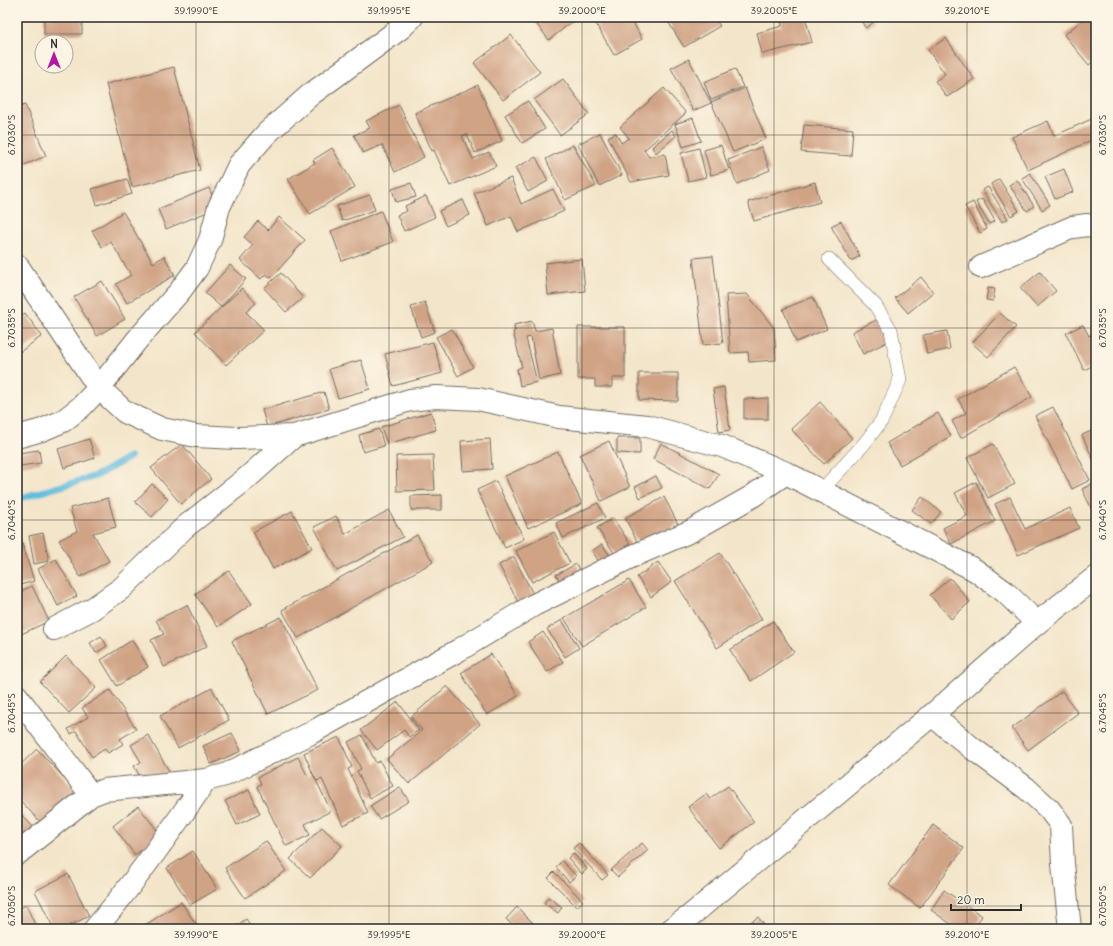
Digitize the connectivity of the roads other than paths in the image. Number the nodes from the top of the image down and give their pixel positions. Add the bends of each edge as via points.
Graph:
1 (412, 17) edge
2 (1096, 227) edge
3 (829, 260) dead end
4 (17, 266) edge
5 (981, 267) dead end
6 (99, 388) junction
7 (294, 436) junction
8 (17, 437) edge
9 (786, 473) junction
10 (821, 491) junction
11 (1096, 578) edge
12 (1037, 622) junction
13 (54, 629) dead end
14 (17, 696) edge
15 (932, 715) junction
16 (206, 780) junction
17 (91, 795) junction
18 (17, 854) edge
19 (95, 929) edge
20 (672, 929) edge
21 (1070, 929) edge

1 - 6 street via 401,28 310,95 267,133 239,165 219,207 210,240 197,268
2 - 5 street via 1073,227
3 - 10 lane via 875,305 891,330 900,380 882,420
4 - 6 street
6 - 7 street via 125,412 162,429 196,436
6 - 8 street via 63,421
7 - 9 street via 410,400 436,397 478,399 559,417 647,426 722,446
7 - 13 street via 247,478 185,527 122,588 92,609
9 - 10 street
9 - 16 street via 751,497 691,531 633,556 534,605 309,734 225,775
10 - 12 street via 975,570 1005,592
11 - 12 street
12 - 15 street
14 - 17 street
15 - 20 street
15 - 21 street via 1026,788 1049,809 1061,825
16 - 17 street via 104,790
16 - 19 street via 149,861
17 - 18 street

